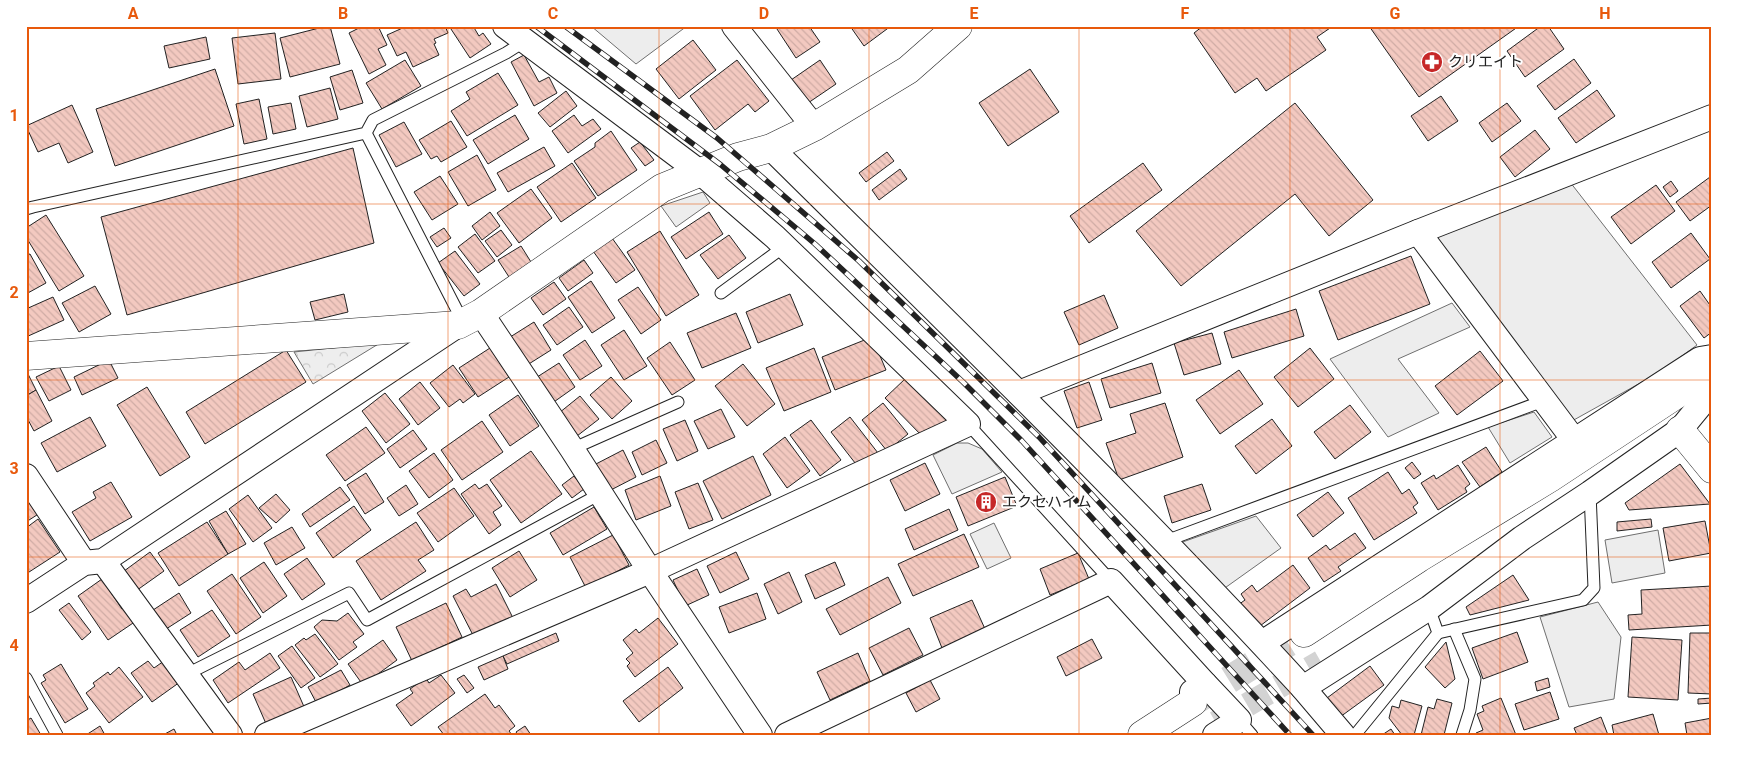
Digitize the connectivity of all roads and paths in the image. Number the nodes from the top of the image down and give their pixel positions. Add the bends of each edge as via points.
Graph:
1 (505, 26) edge
2 (734, 26) edge
3 (958, 26) edge
4 (525, 41) junction
5 (1712, 117) edge
6 (814, 127) junction
7 (366, 133) junction
8 (771, 148) junction
9 (701, 173) junction
10 (26, 210) edge
11 (1418, 232) junction
12 (785, 246) junction
13 (720, 293) dead end
14 (467, 320) junction
15 (26, 356) edge
16 (1712, 357) edge
17 (1712, 371) edge
18 (1712, 391) edge
19 (1019, 393) junction
20 (1543, 401) junction
21 (678, 402) dead end
22 (968, 424) junction
23 (1680, 430) junction
24 (1574, 440) junction
25 (572, 449) junction
26 (1712, 469) edge
27 (26, 476) edge
28 (1590, 493) junction
29 (600, 494) junction
30 (1163, 542) junction
31 (94, 562) junction
32 (1486, 566) junction
33 (650, 571) junction
34 (1111, 581) junction
35 (26, 601) edge
36 (1429, 608) junction
37 (1454, 629) junction
38 (1304, 633) tunnel mouth
39 (1438, 634) junction
40 (1262, 643) junction
41 (1321, 662) tunnel mouth
42 (187, 674) junction
43 (26, 678) edge
44 (1303, 688) junction
45 (1199, 693) junction
46 (1246, 727) edge
47 (1206, 733) edge
48 (57, 735) edge
49 (230, 735) edge
50 (267, 735) edge
51 (760, 735) edge
52 (786, 735) edge
53 (1125, 735) edge
54 (1142, 735) edge
55 (1343, 735) edge
56 (1355, 735) edge
57 (1462, 735) edge

1 - 4 street
2 - 6 street
3 - 6 street via 908,70
4 - 7 lane via 373,120
4 - 9 street
5 - 11 street
6 - 8 street
7 - 10 lane
7 - 14 lane
8 - 9 street via 738,157
8 - 19 street
9 - 12 street
9 - 14 street via 662,188
11 - 19 street
11 - 20 street
12 - 13 lane
12 - 22 street
14 - 15 street
14 - 25 street
14 - 31 street
16 - 24 street via 1700,359
17 - 38 street
18 - 23 street
19 - 30 street
20 - 24 street
20 - 30 lane
21 - 25 lane
22 - 33 street
22 - 34 lane
23 - 26 street
23 - 28 street
24 - 40 street
25 - 29 street
27 - 31 street
28 - 32 street
28 - 37 lane via 1594,588 1583,600
29 - 33 street
29 - 42 lane via 367,620 349,593
30 - 40 street
31 - 35 street
31 - 42 street
32 - 36 street
32 - 41 street
33 - 50 street
33 - 51 street
34 - 45 street
34 - 52 street
36 - 39 lane
36 - 44 street
37 - 39 lane
37 - 57 lane via 1475,679
39 - 56 lane
40 - 44 street
42 - 49 street
43 - 48 lane
44 - 55 street
45 - 46 street
45 - 53 street
45 - 54 street
46 - 47 street

